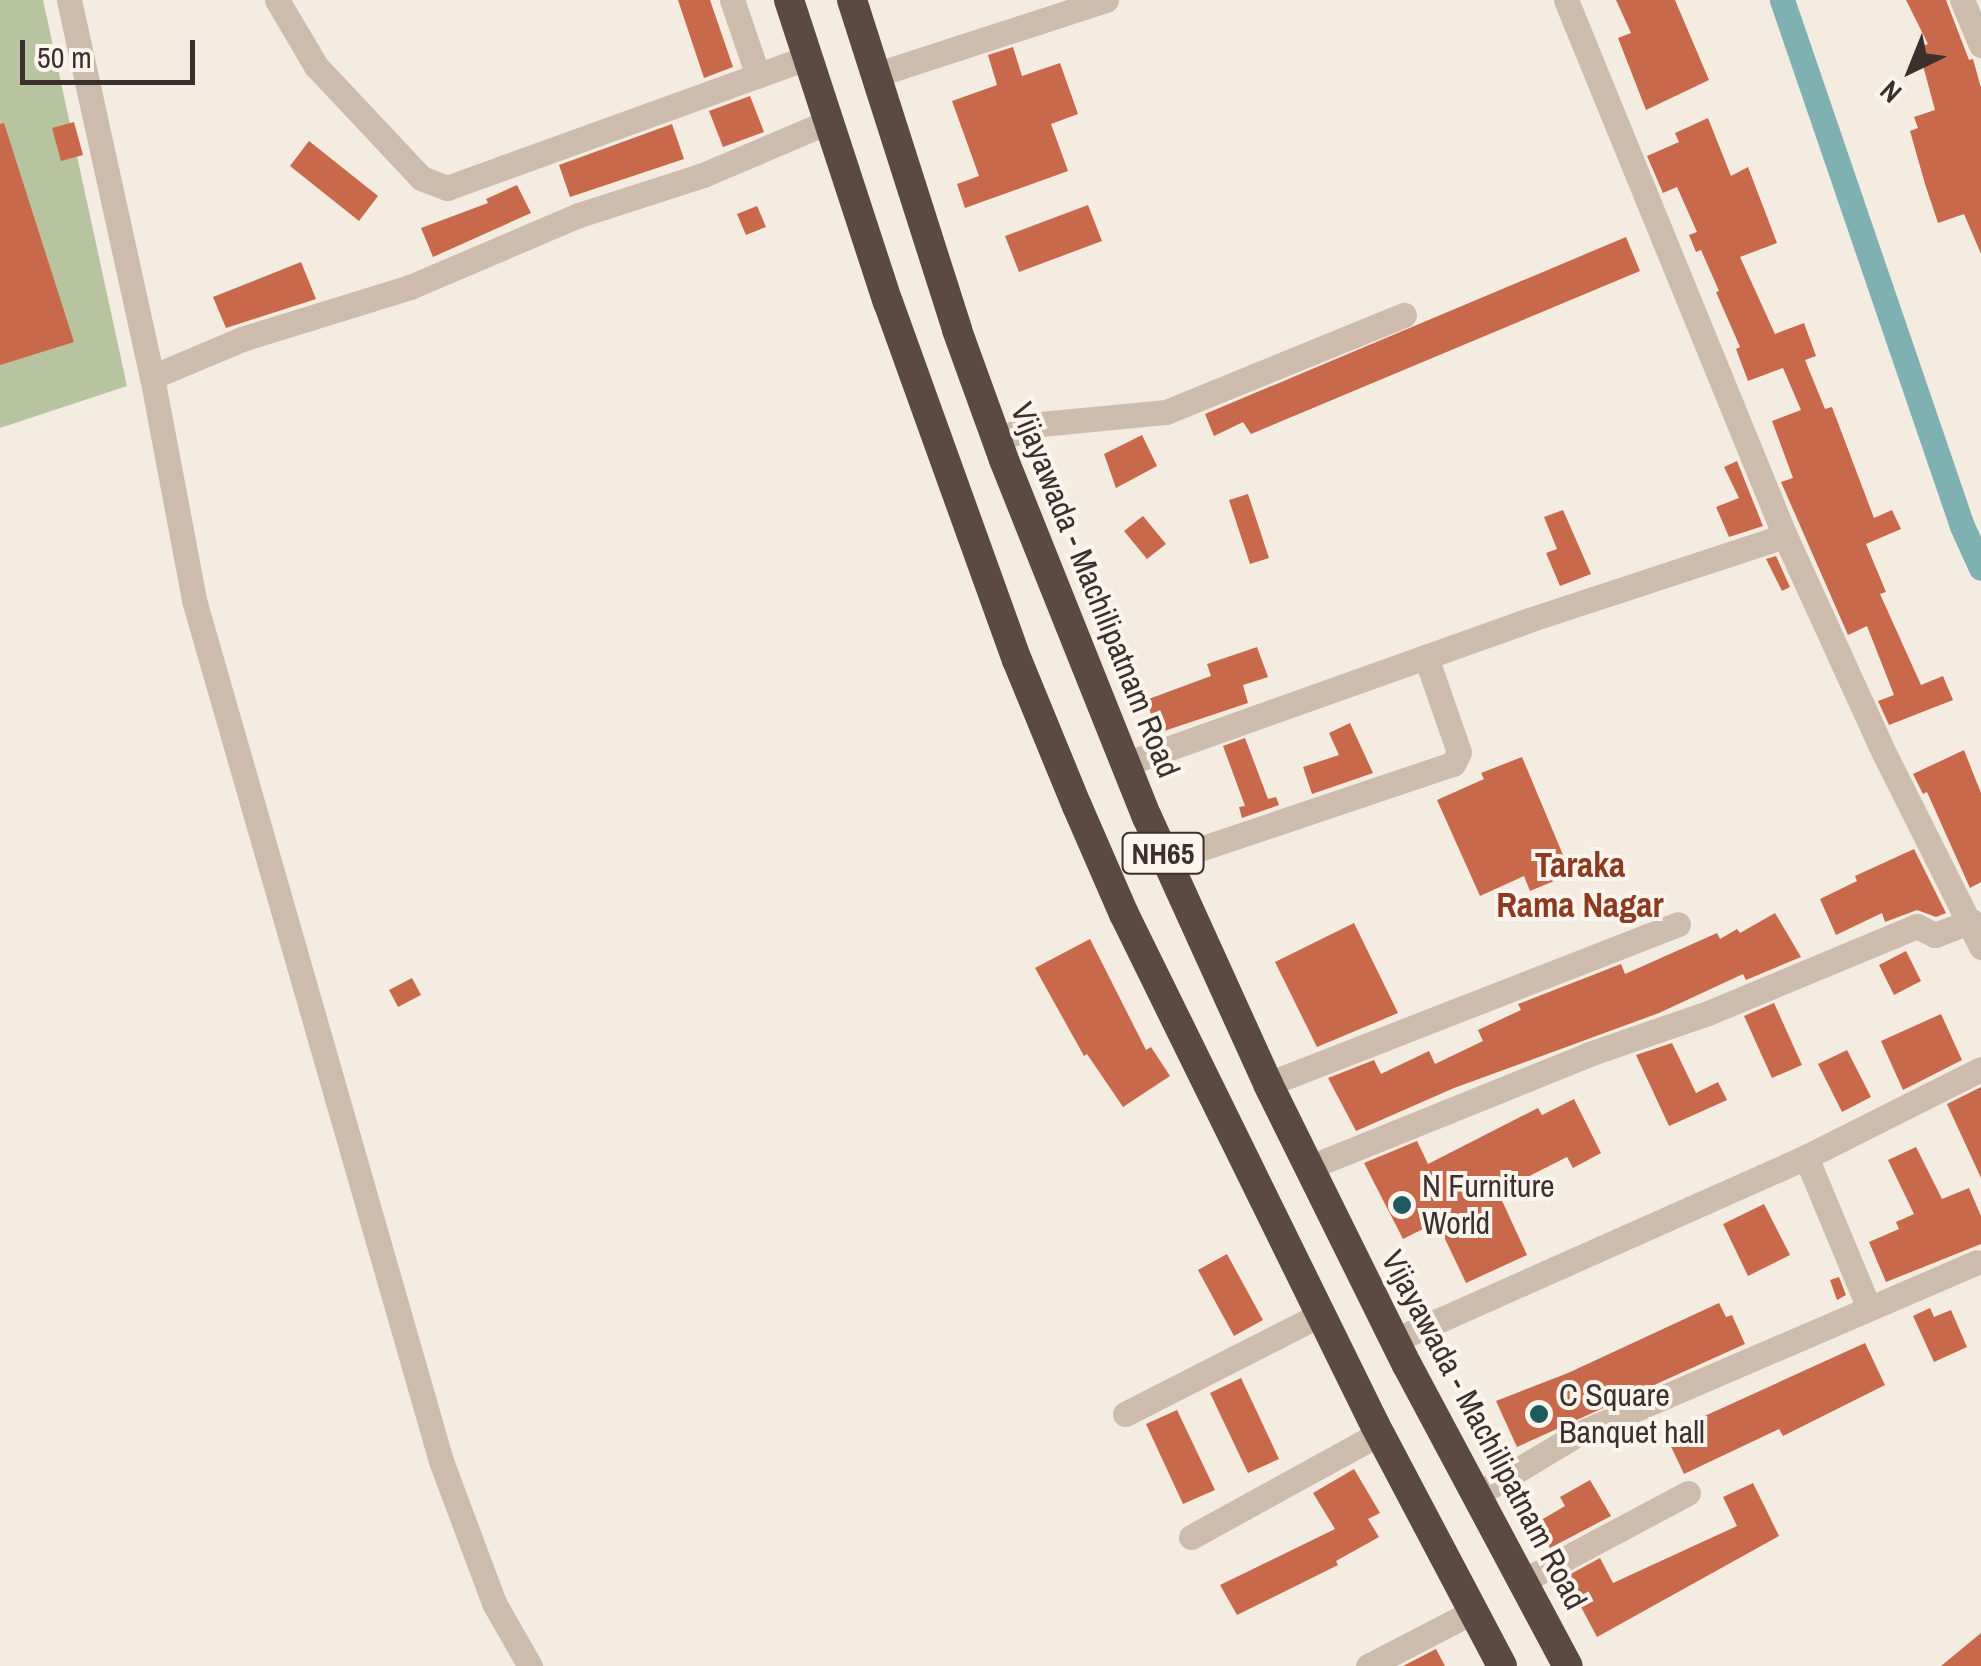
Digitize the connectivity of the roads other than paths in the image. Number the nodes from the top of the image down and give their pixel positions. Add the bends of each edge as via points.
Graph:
1 (69, 0) edge
2 (277, 0) edge
3 (732, 0) edge
4 (790, 0) edge
5 (852, 0) edge
6 (1106, 0) edge
7 (1566, 0) edge
8 (1962, 0) edge
9 (1981, 45) edge
10 (808, 58) junction
11 (758, 76) junction
12 (875, 76) junction
13 (828, 122) junction
14 (1404, 316) dead end
15 (152, 376) junction
16 (997, 439) junction
17 (1784, 536) junction
18 (1426, 657) junction
19 (1125, 764) junction
20 (1166, 860) junction
21 (1971, 921) junction
22 (1678, 924) dead end
23 (1981, 947) edge
24 (1981, 1069) edge
25 (1268, 1084) junction
26 (1806, 1157) junction
27 (1310, 1167) junction
28 (1977, 1262) dead end
29 (1869, 1308) junction
30 (1321, 1314) junction
31 (1395, 1340) junction
32 (1125, 1414) dead end
33 (1380, 1434) junction
34 (1688, 1493) dead end
35 (1476, 1495) junction
36 (1191, 1537) dead end
37 (1523, 1581) junction
38 (1474, 1611) junction
39 (530, 1666) edge
40 (1368, 1666) edge
41 (1502, 1666) edge
42 (1568, 1666) edge

1 - 15 street
2 - 11 street via 316,66 420,178 448,188
3 - 11 street
4 - 10 highway, NH65
5 - 12 highway, Vijayawada - Machilipatnam Road / NH65
6 - 12 street
7 - 17 street
8 - 9 street
10 - 11 street
10 - 13 highway, NH65
12 - 16 highway, Vijayawada - Machilipatnam Road / NH65
13 - 15 street via 410,287 242,339
13 - 30 highway, NH65 via 1032,696 1124,914
14 - 16 street via 1166,412 1041,424
15 - 39 street via 194,600 441,1461 494,1603
16 - 19 highway, Vijayawada - Machilipatnam Road / NH65
17 - 18 street
17 - 21 street
18 - 19 street
18 - 20 street via 1459,752 1452,764
19 - 20 highway, Vijayawada - Machilipatnam Road / NH65
20 - 25 highway, Vijayawada - Machilipatnam Road / NH65
21 - 23 street
21 - 27 street via 1935,935 1917,926
22 - 25 street
24 - 26 street
25 - 27 highway, Vijayawada - Machilipatnam Road / NH65
26 - 29 street
26 - 31 street
27 - 31 highway, Vijayawada - Machilipatnam Road / NH65
28 - 29 street
29 - 35 street via 1578,1434
30 - 32 street
30 - 33 highway, NH65
31 - 35 highway, Vijayawada - Machilipatnam Road / NH65
33 - 36 street
33 - 38 highway, NH65
34 - 37 street
35 - 37 highway, Vijayawada - Machilipatnam Road / NH65
37 - 42 highway, Vijayawada - Machilipatnam Road / NH65
38 - 40 street
38 - 41 highway, NH65

